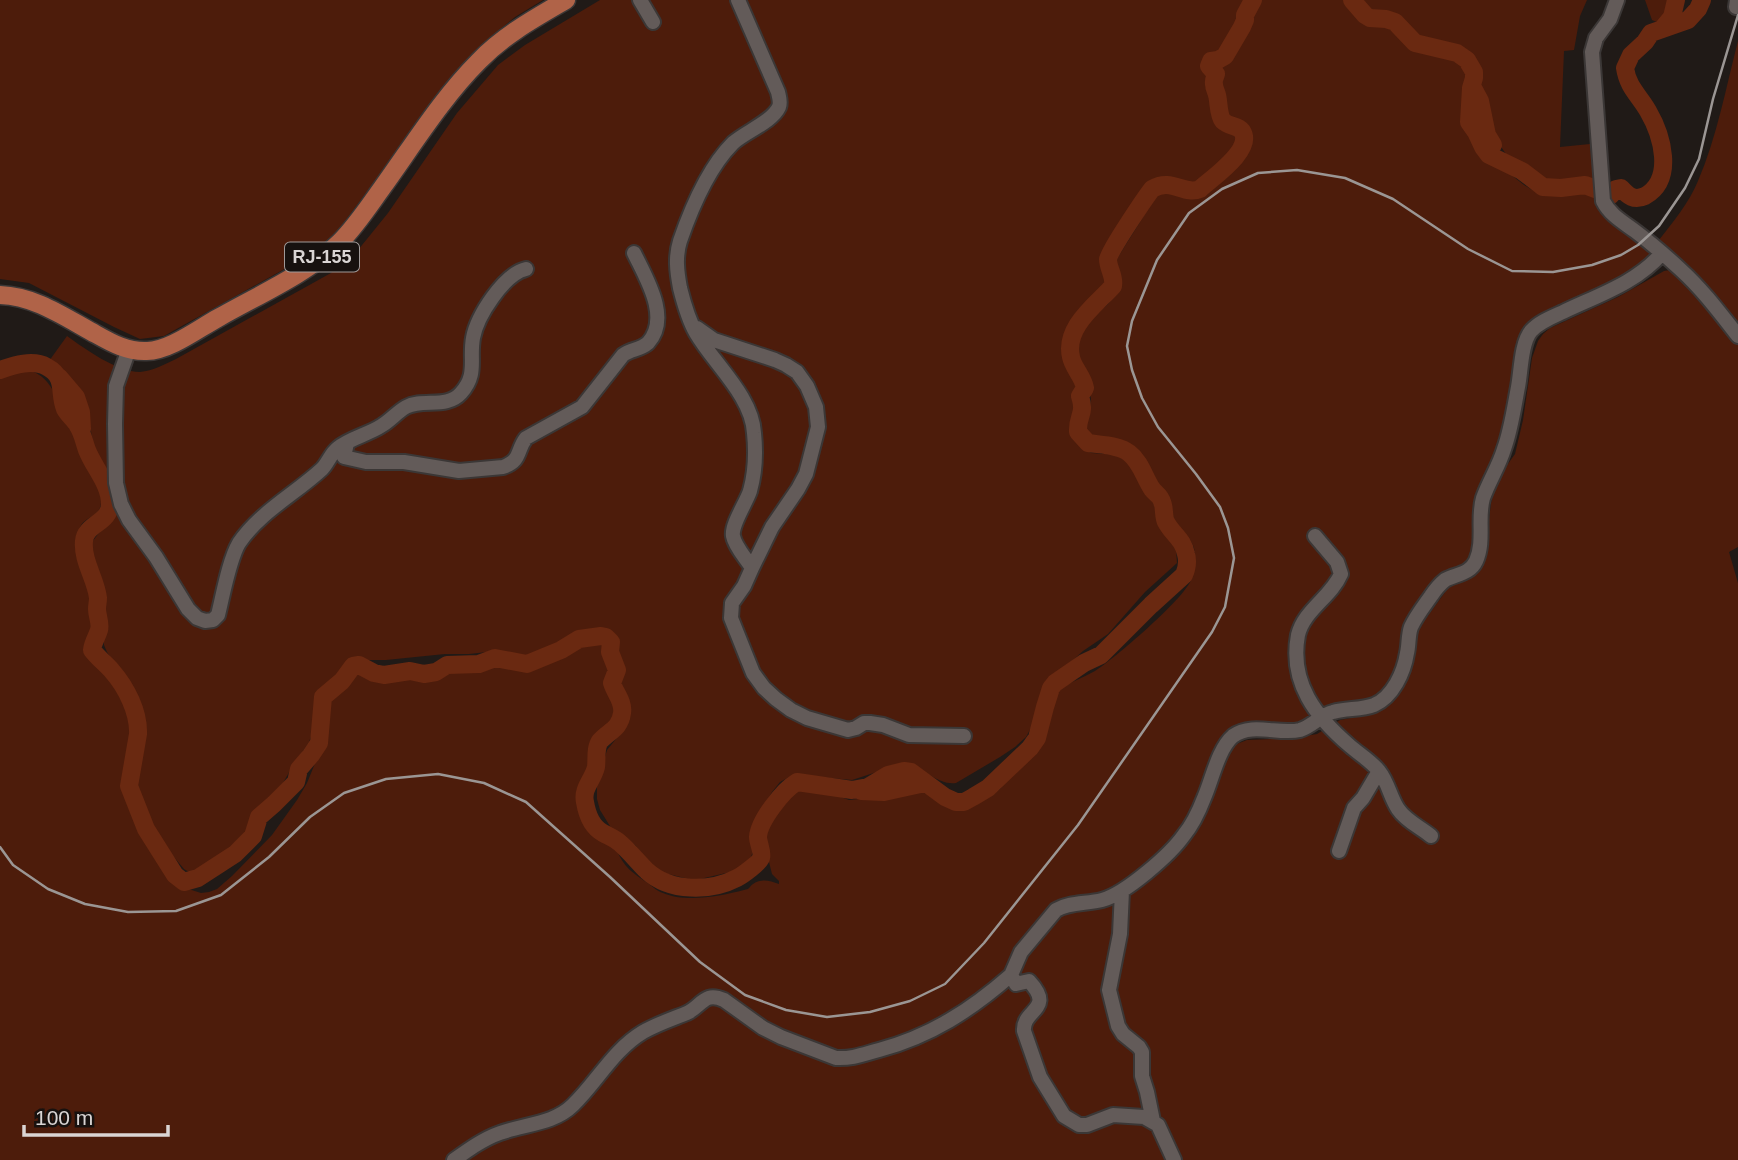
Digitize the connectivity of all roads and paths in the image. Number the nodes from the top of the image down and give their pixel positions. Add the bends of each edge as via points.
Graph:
1 (566, 0) edge
2 (640, 0) edge
3 (738, 0) edge
4 (1617, 0) edge
5 (653, 22) dead end
6 (634, 253) dead end
7 (1662, 253) junction
8 (526, 269) dead end
9 (0, 295) edge
10 (690, 321) junction
11 (1738, 336) edge
12 (129, 349) junction
13 (347, 443) junction
14 (1315, 536) dead end
15 (752, 568) junction
16 (1322, 717) junction
17 (964, 736) dead end
18 (1379, 771) junction
19 (1432, 836) dead end
20 (1339, 851) dead end
21 (1122, 891) junction
22 (1011, 975) junction
23 (1153, 1121) junction
24 (454, 1160) edge
25 (1174, 1160) edge

1 - 12 main road, RJ-155 via 515,30 478,62 355,225 327,253 173,343 150,351
2 - 5 street
3 - 10 street via 780,100 775,113 724,154 694,205 677,251 678,280
4 - 7 street via 1592,51 1603,201 1612,214
6 - 13 street via 656,306 654,335 640,349 623,355 582,407 526,438 510,465 459,471 404,462 366,462 344,457
7 - 11 street
7 - 16 street via 1634,277 1549,318 1529,333 1505,447 1483,498 1476,561 1439,586 1415,620 1404,668 1389,694 1371,706
8 - 13 street via 505,283 482,315 473,338 473,372 461,394 447,401 409,405 377,429
9 - 12 main road, RJ-155 via 28,298
10 - 15 street via 742,397 754,429 754,471 733,532
10 - 15 street via 714,340 797,372 816,407 818,427 806,474
12 - 13 street via 116,386 114,424 121,504 197,618 214,620 218,615 238,545 247,534
14 - 16 street via 1341,574 1299,633 1297,672 1306,697
15 - 17 street via 732,603 731,618 753,673 776,699 807,718 848,730 870,723 909,735
16 - 18 street
16 - 21 street via 1302,729 1251,729 1234,736 1184,837
18 - 19 street via 1402,815
18 - 20 street via 1354,808
21 - 22 street via 1104,900 1056,910 1021,952
21 - 23 street via 1120,934 1109,990 1118,1026 1142,1052 1142,1076
22 - 23 street via 1016,984 1032,984 1039,999 1039,1006 1026,1018 1024,1031 1040,1077 1064,1116 1079,1125 1113,1115
22 - 24 street via 940,1026 894,1046 846,1059 781,1037 724,1000 709,997 629,1042 559,1116 496,1134
23 - 25 street

